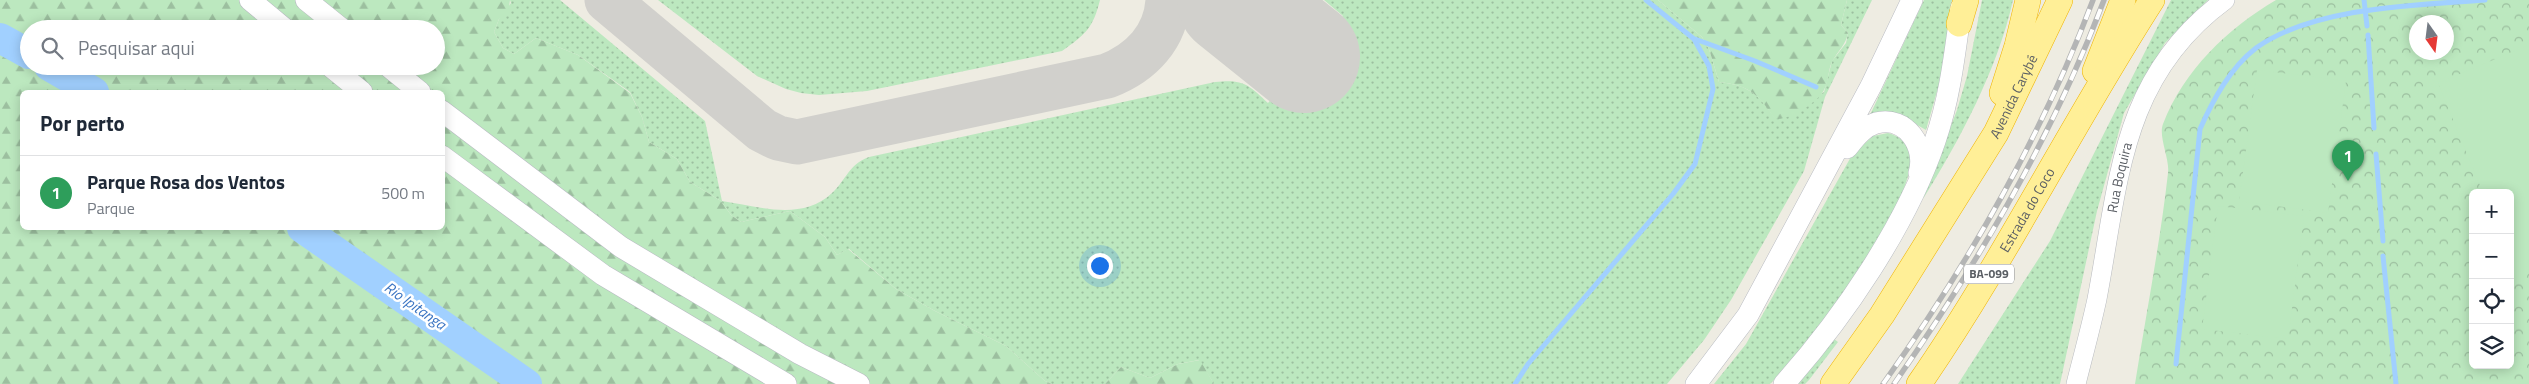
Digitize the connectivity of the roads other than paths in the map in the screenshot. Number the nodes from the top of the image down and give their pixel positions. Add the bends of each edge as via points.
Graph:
1 (250, 0) edge
2 (306, 0) edge
3 (1912, 0) edge
4 (2028, 0) edge
5 (2043, 0) edge
6 (2060, 0) edge
7 (2123, 0) edge
8 (2225, 0) edge
9 (2148, 6) edge
10 (1962, 8) edge
11 (274, 20) edge
12 (331, 20) edge
13 (341, 75) edge
14 (399, 75) edge
15 (2025, 75) junction
16 (360, 90) edge
17 (418, 90) edge
18 (445, 113) edge
19 (445, 158) edge
20 (2054, 162) junction
21 (1824, 175) junction
22 (1914, 190) junction
23 (1960, 190) junction
24 (786, 384) edge
25 (859, 384) edge
26 (1696, 384) edge
27 (1784, 384) edge
28 (1833, 384) edge
29 (1919, 384) edge
30 (2076, 384) edge

1 - 11 main road
2 - 12 main road
3 - 21 main road
4 - 23 highway via 2005,86
5 - 15 highway
6 - 15 highway, Avenida Carybé
7 - 20 highway
8 - 30 street, Rua Boquira via 2197,23 2160,67 2131,127 2118,174 2097,300
9 - 20 highway
10 - 22 main road via 1951,75 1935,141
13 - 16 main road
14 - 17 main road
15 - 23 highway, Avenida Carybé via 1996,133
18 - 25 main road via 621,247 800,354
19 - 24 main road via 603,274
20 - 29 highway, Estrada do Coco / BA-099 via 1974,299
21 - 22 main road via 1860,133 1878,123 1888,122 1905,128 1917,143 1921,160
21 - 26 main road via 1748,315
22 - 27 main road via 1868,274 1834,323
23 - 28 highway via 1887,308

